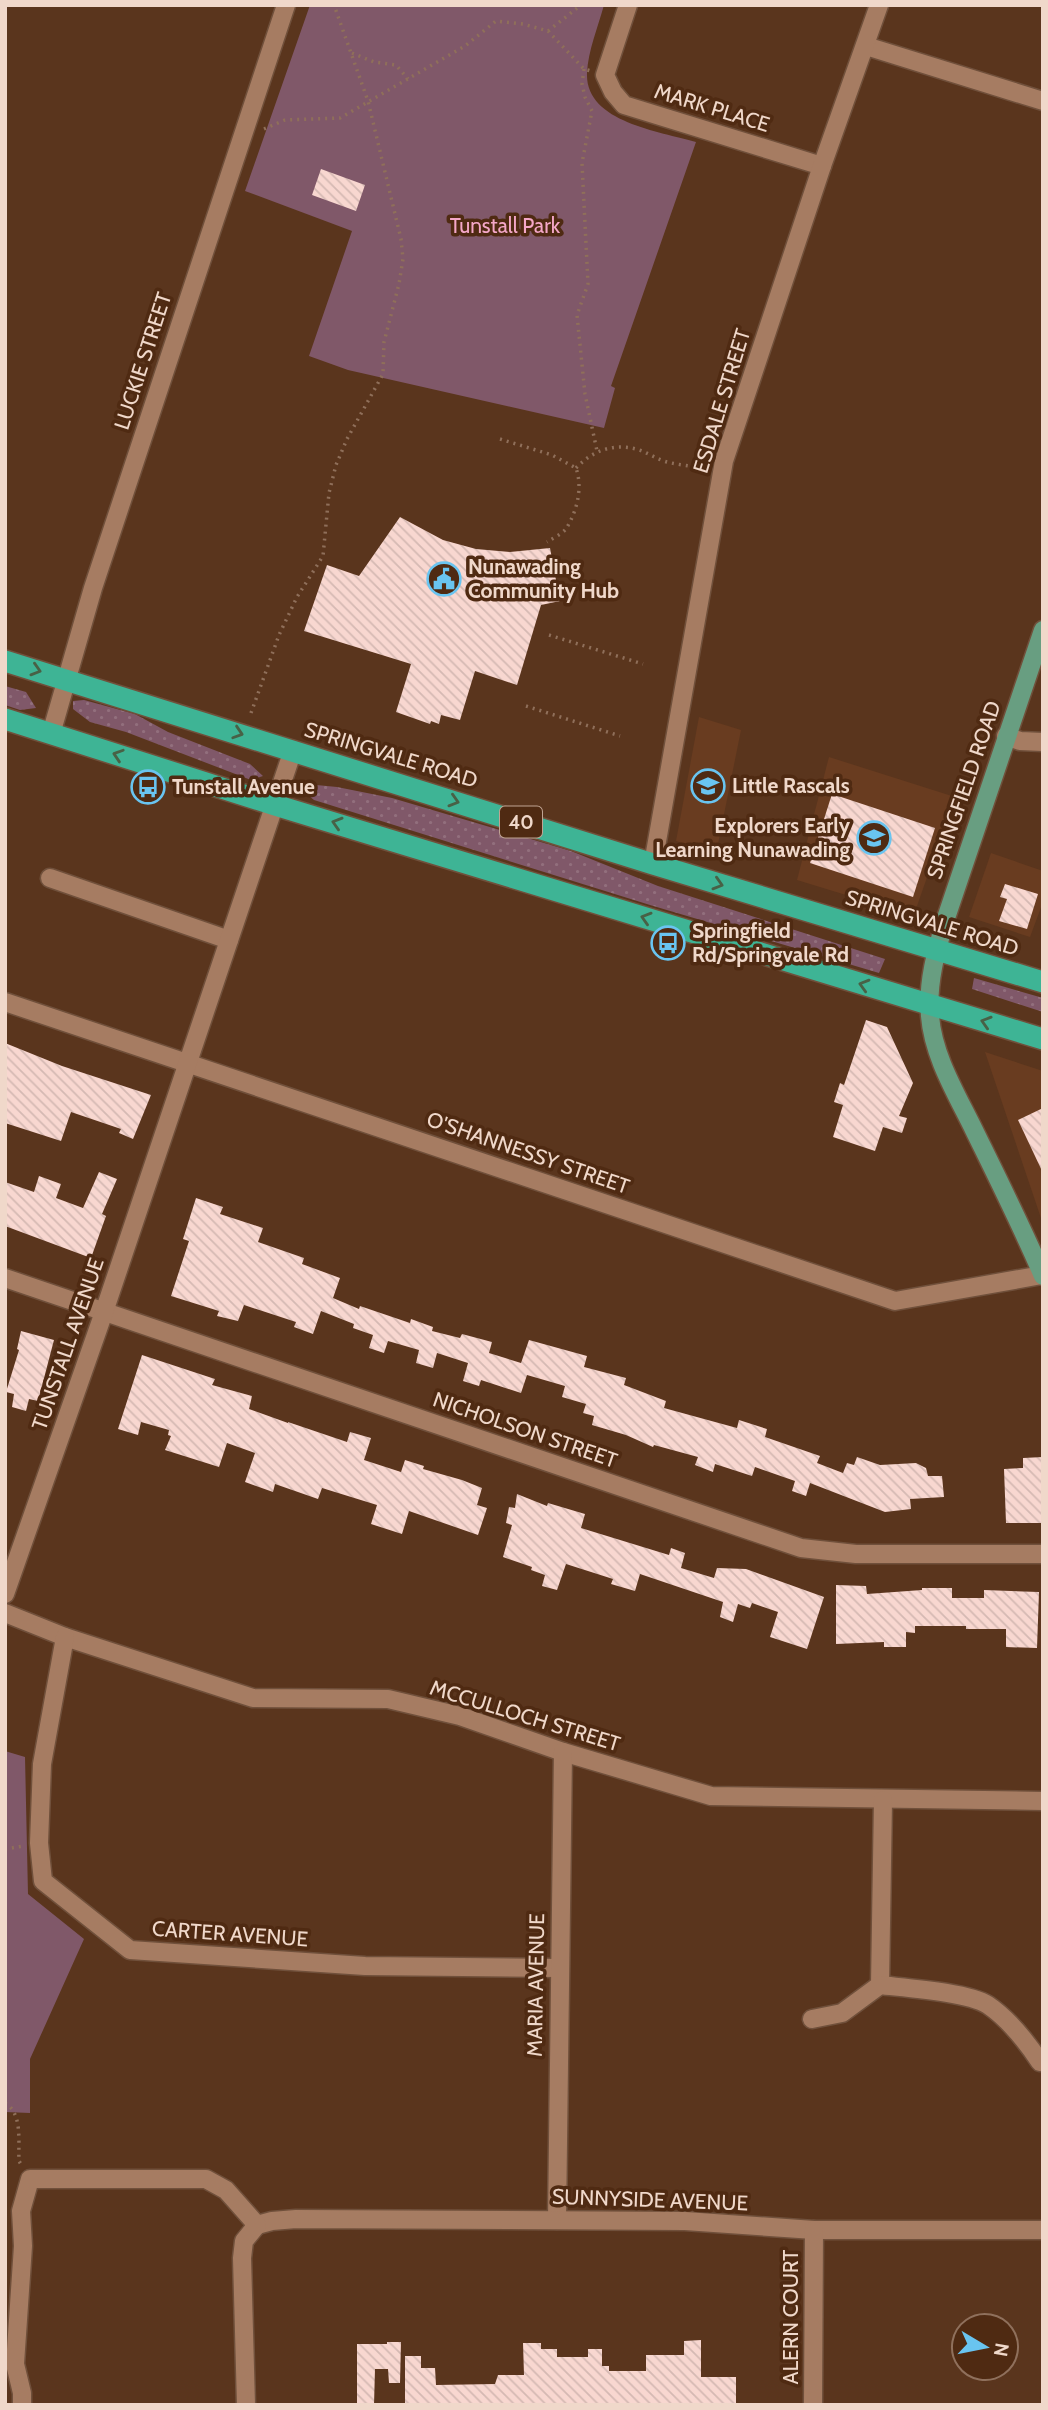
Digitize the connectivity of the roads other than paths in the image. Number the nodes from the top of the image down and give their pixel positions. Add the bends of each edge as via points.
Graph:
1 (286, 5) edge
2 (628, 5) edge
3 (879, 5) edge
4 (866, 46) junction
5 (1043, 101) edge
6 (822, 166) junction
7 (1043, 630) edge
8 (5, 661) edge
9 (66, 679) junction
10 (5, 719) edge
11 (51, 734) junction
12 (1006, 736) junction
13 (1043, 742) edge
14 (292, 750) junction
15 (275, 804) junction
16 (653, 864) junction
17 (50, 878) dead end
18 (229, 940) junction
19 (936, 950) junction
20 (1043, 982) edge
21 (5, 1002) edge
22 (929, 1004) junction
23 (1043, 1039) edge
24 (188, 1063) junction
25 (1043, 1276) edge
26 (5, 1278) edge
27 (104, 1312) junction
28 (1043, 1553) edge
29 (11, 1556) edge
30 (5, 1594) edge
31 (5, 1613) edge
32 (65, 1637) junction
33 (563, 1752) junction
34 (883, 1800) junction
35 (1043, 1801) edge
36 (559, 1968) junction
37 (880, 1985) junction
38 (812, 2019) dead end
39 (1041, 2062) dead end
40 (557, 2220) junction
41 (257, 2225) junction
42 (814, 2230) junction
43 (1043, 2230) edge
44 (22, 2405) edge
45 (246, 2405) edge
46 (813, 2405) edge

1 - 9 street, LUCKIE STREET
2 - 6 street, MARK PLACE via 605,75 624,105
3 - 4 street, ESDALE STREET
4 - 5 street
4 - 6 street, ESDALE STREET
6 - 16 street, ESDALE STREET via 724,461
7 - 12 main road, SPRINGFIELD ROAD
8 -> 9 highway, SPRINGVALE ROAD / 40
9 - 11 street, LUCKIE STREET
9 -> 14 highway, SPRINGVALE ROAD / 40
10 - 11 highway
15 -> 11 highway
12 - 13 street
12 - 19 main road, SPRINGFIELD ROAD
14 - 15 street, TUNSTALL AVENUE
14 -> 16 highway, SPRINGVALE ROAD / 40
15 - 18 street, TUNSTALL AVENUE
22 -> 15 highway
16 -> 19 highway, SPRINGVALE ROAD / 40
17 - 18 street
18 - 24 street, TUNSTALL AVENUE
19 - 20 highway, SPRINGVALE ROAD / 40
19 - 22 main road, SPRINGFIELD ROAD
21 - 24 street, O'SHANNESSY STREET
23 -> 22 highway
22 - 25 main road, SPRINGFIELD ROAD via 934,1040 952,1084
24 - 25 street, O'SHANNESSY STREET via 895,1301
24 - 27 street, TUNSTALL AVENUE
26 - 27 street, NICHOLSON STREET
27 - 28 street, NICHOLSON STREET via 801,1548 856,1554
27 - 29 street, TUNSTALL AVENUE
29 - 30 street, TUNSTALL AVENUE
31 - 32 street, MCCULLOCH STREET
32 - 33 street, MCCULLOCH STREET via 253,1698 388,1699 460,1716
32 - 36 street, CARTER AVENUE via 43,1764 39,1843 43,1881 130,1950 365,1966
33 - 34 street, MCCULLOCH STREET via 711,1796
33 - 36 street, MARIA AVENUE
34 - 35 street, MCCULLOCH STREET
34 - 37 street
36 - 40 street, MARIA AVENUE
37 - 38 street via 842,2013
37 - 39 street via 942,1992 986,2004 1020,2033
40 - 41 street, SUNNYSIDE AVENUE via 296,2219
40 - 42 street, SUNNYSIDE AVENUE via 685,2221
41 - 44 street via 226,2190 206,2179 30,2179 21,2211 15,2364
41 - 45 street via 244,2241 242,2258
42 - 43 street, SUNNYSIDE AVENUE
42 - 46 street, ALERN COURT

